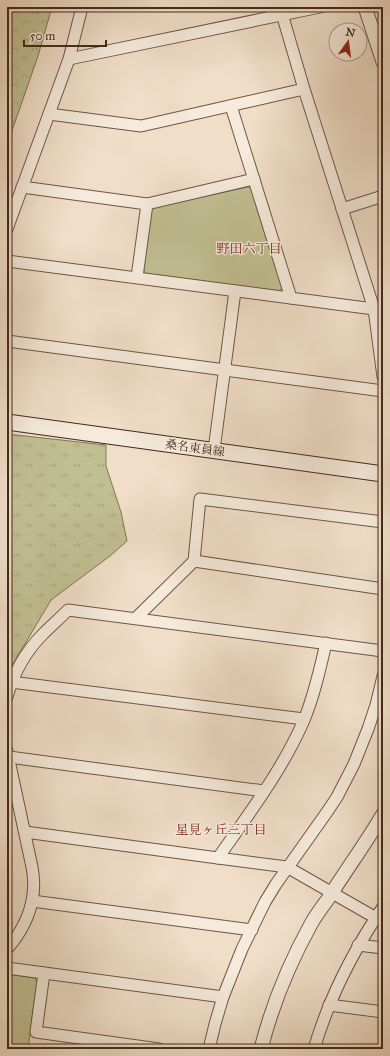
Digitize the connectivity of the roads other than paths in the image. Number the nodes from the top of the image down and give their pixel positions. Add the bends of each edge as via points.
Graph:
1 (82, 7) edge
2 (320, 7) edge
3 (365, 7) edge
4 (281, 11) edge
5 (69, 59) junction
6 (383, 62) edge
7 (304, 89) junction
8 (231, 106) junction
9 (49, 114) junction
10 (254, 179) junction
11 (22, 187) junction
12 (383, 196) edge
13 (147, 204) junction
14 (342, 209) junction
15 (7, 229) edge
16 (7, 261) edge
17 (137, 277) junction
18 (235, 291) junction
19 (291, 298) junction
20 (374, 309) junction
21 (7, 341) edge
22 (225, 370) junction
23 (383, 377) edge
24 (383, 391) edge
25 (7, 422) edge
26 (214, 450) junction
27 (383, 474) edge
28 (383, 522) edge
29 (194, 561) junction
30 (383, 588) edge
31 (136, 618) junction
32 (326, 643) junction
33 (383, 651) edge
34 (383, 676) edge
35 (11, 682) junction
36 (7, 697) edge
37 (304, 719) junction
38 (8, 754) edge
39 (264, 791) junction
40 (383, 814) edge
41 (25, 832) junction
42 (218, 858) junction
43 (288, 867) junction
44 (332, 893) junction
45 (32, 901) junction
46 (383, 907) edge
47 (376, 918) junction
48 (252, 930) junction
49 (358, 945) junction
50 (383, 948) edge
51 (7, 949) edge
52 (7, 968) edge
53 (44, 973) junction
54 (223, 997) junction
55 (329, 1005) junction
56 (383, 1012) edge
57 (158, 1049) edge
58 (209, 1049) edge
59 (261, 1049) edge
60 (314, 1049) edge

1 - 5 street
2 - 4 street
3 - 6 street
4 - 5 street
4 - 7 street
5 - 9 street
7 - 8 street
7 - 14 street
8 - 9 street via 141,126
8 - 10 street
9 - 11 street
10 - 13 street
10 - 19 street
11 - 13 street
11 - 15 street
12 - 14 street
13 - 17 street
14 - 20 street
16 - 17 street
17 - 18 street
18 - 19 street
18 - 22 street
19 - 20 street
20 - 23 street
21 - 22 street
22 - 24 street
22 - 26 street
25 - 26 main road, 桑名東員線
26 - 27 main road, 桑名東員線
28 - 29 street via 200,499
29 - 30 street
29 - 31 street
31 - 32 street
31 - 35 street via 68,610 34,643
32 - 33 street
32 - 37 street
34 - 43 street via 368,729 354,764 328,812
35 - 36 street
35 - 37 street
37 - 39 street via 284,760
38 - 39 street
38 - 41 street
39 - 42 street
40 - 44 street
41 - 42 street
41 - 45 street via 34,875
42 - 43 street
43 - 44 street
43 - 48 street via 265,902
44 - 47 street
44 - 59 street via 312,924 283,982
45 - 48 street
45 - 51 street via 27,920
46 - 47 street
47 - 49 street
48 - 54 street
49 - 50 street
49 - 55 street
52 - 53 street
53 - 54 street
53 - 57 street via 36,1032
54 - 58 street
55 - 56 street
55 - 60 street

